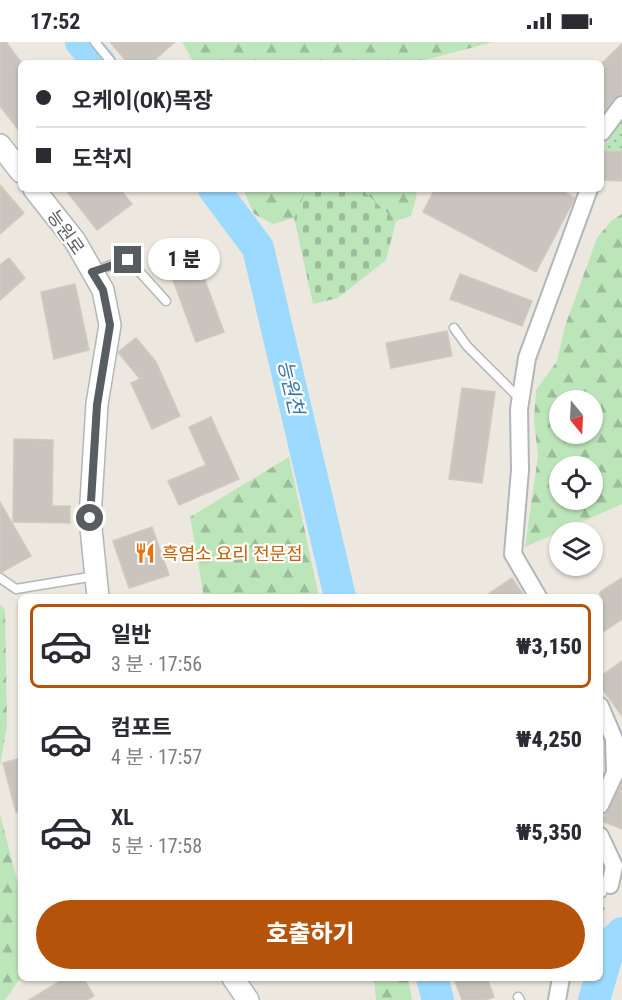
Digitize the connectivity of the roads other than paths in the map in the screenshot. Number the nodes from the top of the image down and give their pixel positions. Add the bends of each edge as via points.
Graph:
1 (95, 42) edge
2 (110, 60) edge
3 (622, 105) edge
4 (604, 129) edge
5 (0, 145) edge
6 (18, 168) edge
7 (36, 192) edge
8 (588, 192) edge
9 (92, 272) junction
10 (166, 301) dead end
11 (454, 328) dead end
12 (520, 400) junction
13 (95, 576) junction
14 (0, 578) edge
15 (98, 594) edge
16 (536, 594) edge
17 (603, 713) edge
18 (603, 799) edge
19 (603, 842) edge
20 (607, 889) edge
21 (235, 981) edge
22 (560, 981) edge
23 (248, 1000) edge
24 (557, 1000) edge

1 - 2 lane
3 - 4 street
5 - 6 street
7 - 9 street, 능원로 via 75,241
8 - 12 street via 527,358
9 - 10 lane via 128,260
9 - 13 street, 능원로 via 103,290 110,325 97,405 90,518
11 - 12 lane
12 - 16 street via 520,470 513,554
13 - 14 lane via 16,589
13 - 15 street, 능원로
17 - 18 street via 614,739 615,773
19 - 20 street via 614,866
21 - 23 street
22 - 24 street

